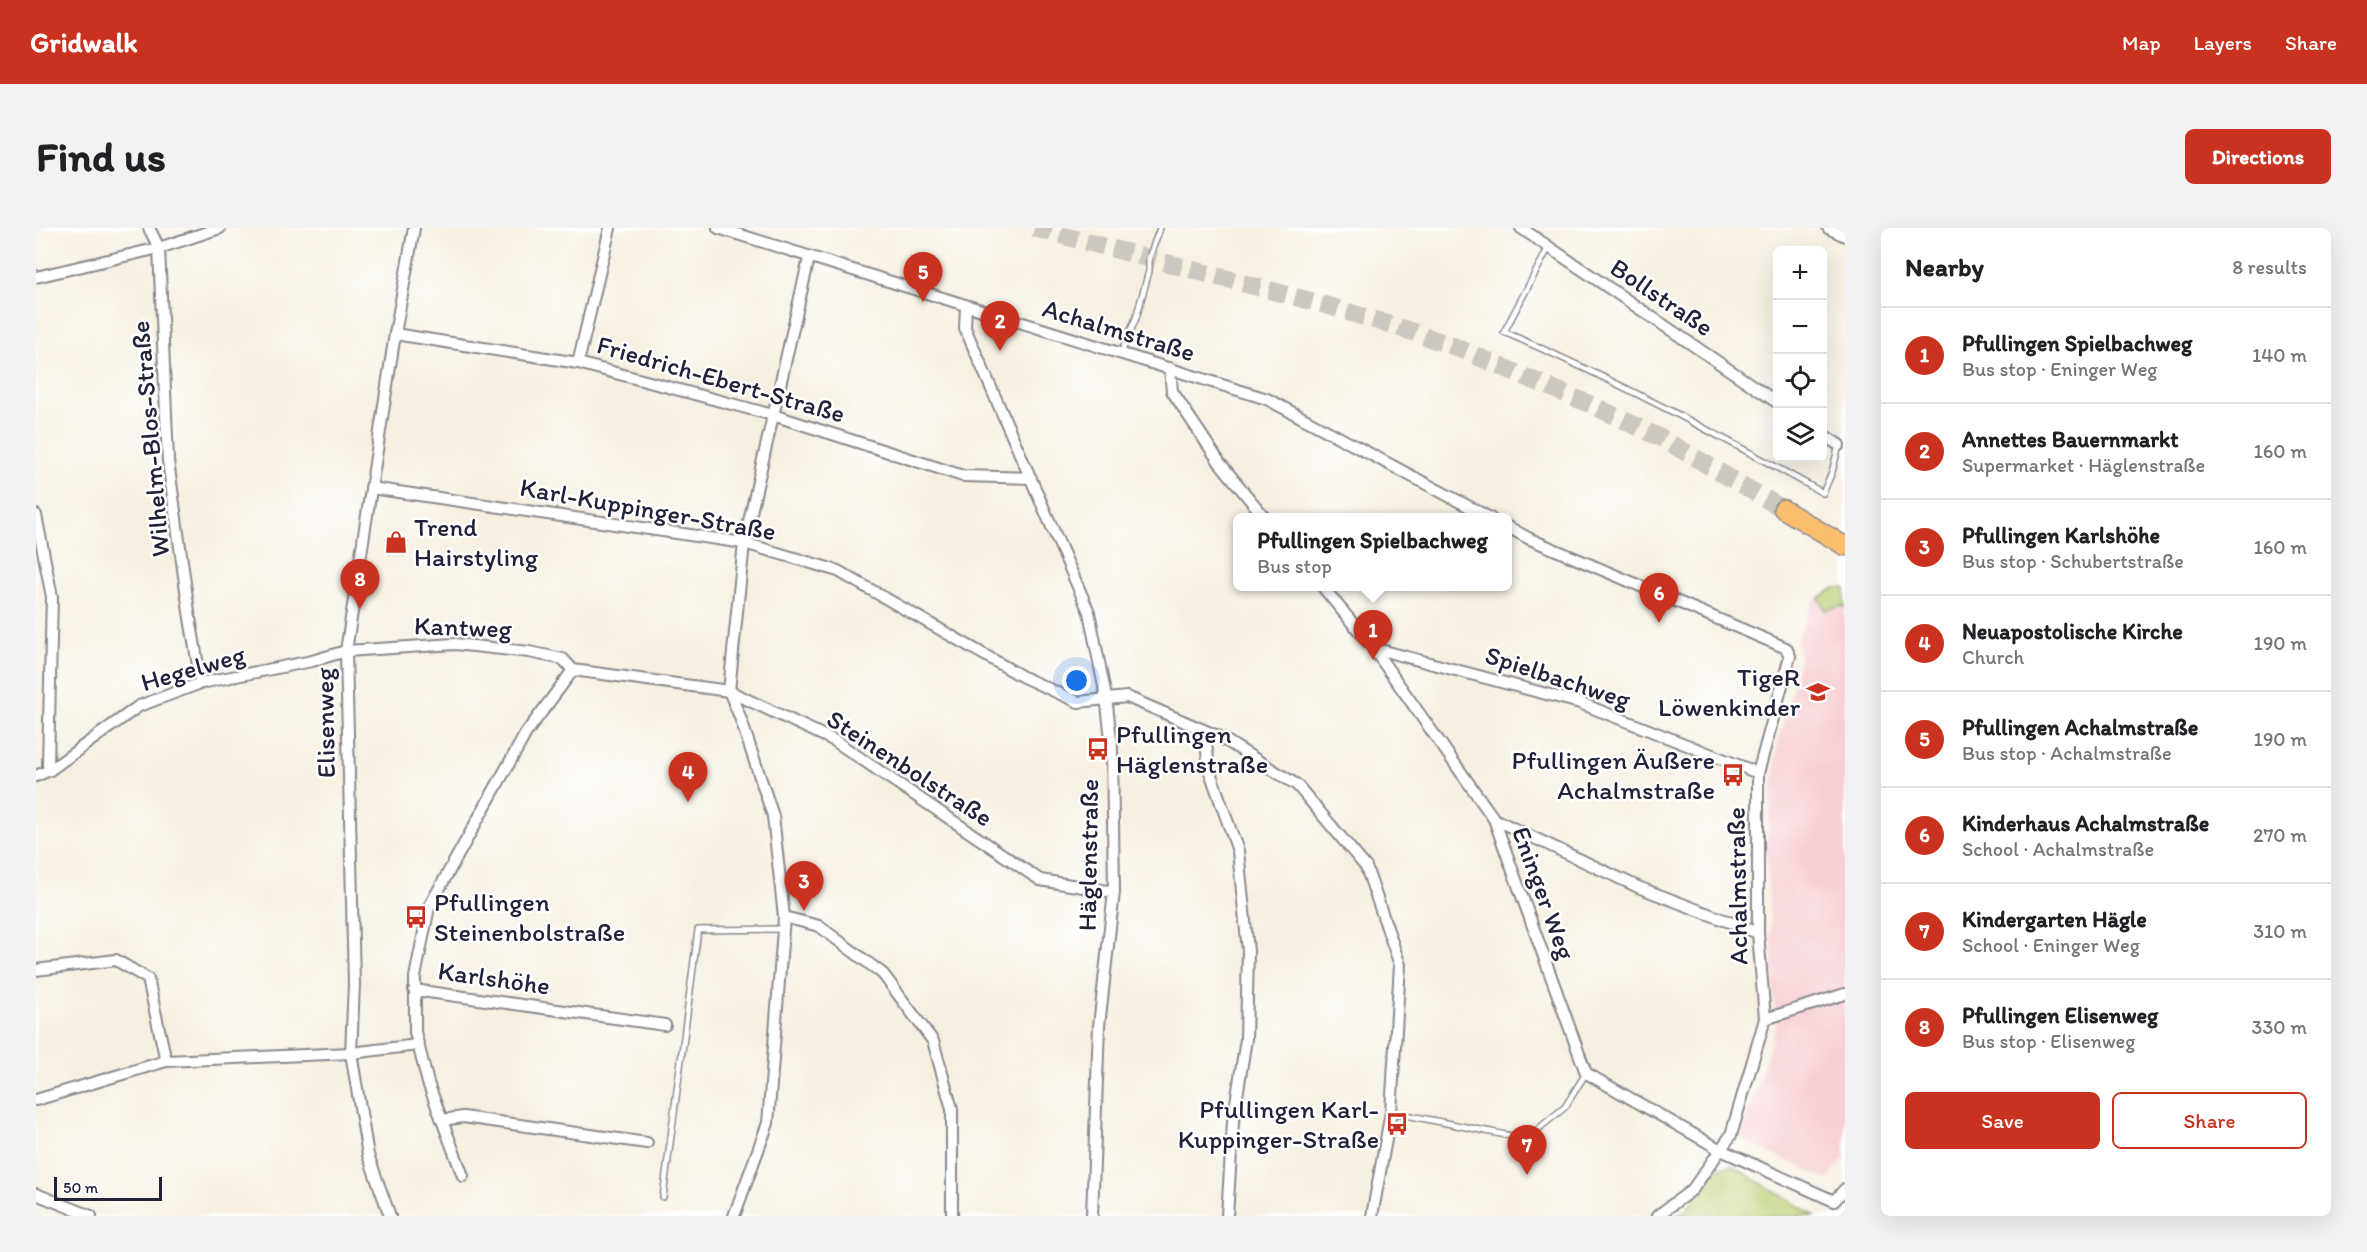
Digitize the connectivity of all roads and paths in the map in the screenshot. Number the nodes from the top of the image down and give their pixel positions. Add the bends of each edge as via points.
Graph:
1 (149, 228) edge
2 (220, 228) edge
3 (414, 228) edge
4 (610, 228) edge
5 (718, 228) edge
6 (1160, 228) edge
7 (1521, 228) edge
8 (1828, 228) edge
9 (1845, 236) edge
10 (1549, 247) junction
11 (159, 248) junction
12 (809, 258) junction
13 (36, 277) edge
14 (966, 306) junction
15 (395, 334) junction
16 (1121, 353) junction
17 (578, 363) junction
18 (1170, 368) junction
19 (1773, 400) edge
20 (773, 414) junction
21 (1827, 437) edge
22 (1839, 445) joint
23 (1031, 478) junction
24 (371, 488) junction
25 (1783, 509) tunnel mouth
26 (1261, 513) edge
27 (1481, 513) edge
28 (36, 515) edge
29 (1512, 529) edge
30 (744, 543) junction
31 (1845, 546) edge
32 (1326, 591) edge
33 (1373, 648) junction
34 (346, 651) junction
35 (573, 670) junction
36 (201, 683) junction
37 (729, 692) junction
38 (1106, 697) junction
39 (1204, 731) junction
40 (50, 770) junction
41 (1758, 773) junction
42 (36, 776) edge
43 (1494, 819) junction
44 (1114, 892) junction
45 (784, 918) junction
46 (784, 929) junction
47 (1758, 933) junction
48 (36, 970) edge
49 (414, 990) junction
50 (1845, 994) edge
51 (1766, 1019) junction
52 (665, 1025) dead end
53 (417, 1045) junction
54 (351, 1053) junction
55 (166, 1061) junction
56 (1586, 1073) junction
57 (36, 1101) edge
58 (1391, 1112) junction
59 (442, 1120) junction
60 (648, 1143) dead end
61 (1721, 1150) junction
62 (463, 1176) dead end
63 (1845, 1190) edge
64 (36, 1194) edge
65 (663, 1197) dead end
66 (91, 1216) edge
67 (390, 1216) edge
68 (734, 1216) edge
69 (952, 1216) edge
70 (1092, 1216) edge
71 (1227, 1216) edge
72 (1372, 1216) edge
73 (1657, 1216) edge

1 - 11 street, Wilhelm-Blos-Straße
2 - 11 street
3 - 15 street, Elisenweg
4 - 17 street
5 - 12 street, Achalmstraße
6 - 16 lane via 1149,258 1144,291
7 - 10 street, Bollstraße
8 - 9 street
10 - 19 street, Bollstraße
10 - 22 lane via 1504,332 1681,415 1823,493
11 - 13 street
11 - 36 street, Wilhelm-Blos-Straße via 168,461
12 - 14 street, Achalmstraße
12 - 20 street
14 - 16 street, Achalmstraße
14 - 23 street, Häglenstraße via 965,328
15 - 17 street, Friedrich-Ebert-Straße
15 - 24 street, Elisenweg
16 - 18 street, Achalmstraße
17 - 20 street, Friedrich-Ebert-Straße
18 - 26 street via 1172,391 1220,463
18 - 27 street, Achalmstraße via 1267,399
20 - 23 street, Friedrich-Ebert-Straße via 963,476
20 - 30 street
21 - 22 street
23 - 38 street, Häglenstraße via 1089,612
24 - 30 street, Karl-Kuppinger-Straße
24 - 34 street, Elisenweg
25 - 31 main road
28 - 40 street via 52,597
29 - 41 street, Achalmstraße via 1786,648 1790,656
30 - 37 street
30 - 38 street, Karl-Kuppinger-Straße via 838,572 1023,677 1078,702
32 - 33 street, Eninger Weg
33 - 41 street, Spielbachweg via 1580,704
33 - 43 street, Eninger Weg
34 - 35 street, Kantweg via 455,644 563,659
34 - 36 street, Hegelweg
34 - 54 street, Elisenweg via 354,984
35 - 37 street, Steinenbolstraße
35 - 49 street via 526,733 429,907
36 - 40 street, Hegelweg via 139,706
37 - 44 street, Steinenbolstraße via 835,741 1040,880
37 - 45 street via 773,816
38 - 39 street, Karl-Kuppinger-Straße via 1127,697
38 - 44 street, Häglenstraße via 1112,747
39 - 58 street, Karl-Kuppinger-Straße via 1297,785 1366,867 1400,965
39 - 71 street via 1210,772 1238,851 1248,951 1245,1039 1233,1122
40 - 42 street, Hegelweg
41 - 47 street, Achalmstraße
43 - 47 street via 1638,887
43 - 56 street, Eninger Weg
44 - 70 street, Häglenstraße via 1099,1026
45 - 46 street
45 - 69 street via 819,926 883,974 933,1041 952,1108
46 - 65 lane via 698,930
46 - 68 street via 768,1123
47 - 51 street, Achalmstraße
48 - 55 street via 116,960 148,979
49 - 52 street, Karlshöhe
49 - 53 street, Karlshöhe
50 - 51 street
51 - 61 street, Achalmstraße via 1731,1135
53 - 54 street
53 - 59 street, Karlshöhe
54 - 55 street
54 - 67 street, Elisenweg via 368,1155
55 - 57 street
56 - 58 lane via 1565,1107 1526,1139
56 - 61 street
58 - 72 street, Karl-Kuppinger-Straße
59 - 60 street via 463,1117
59 - 62 street, Karlshöhe
61 - 63 street via 1834,1201
61 - 73 street, Achalmstraße via 1692,1190
64 - 66 street

